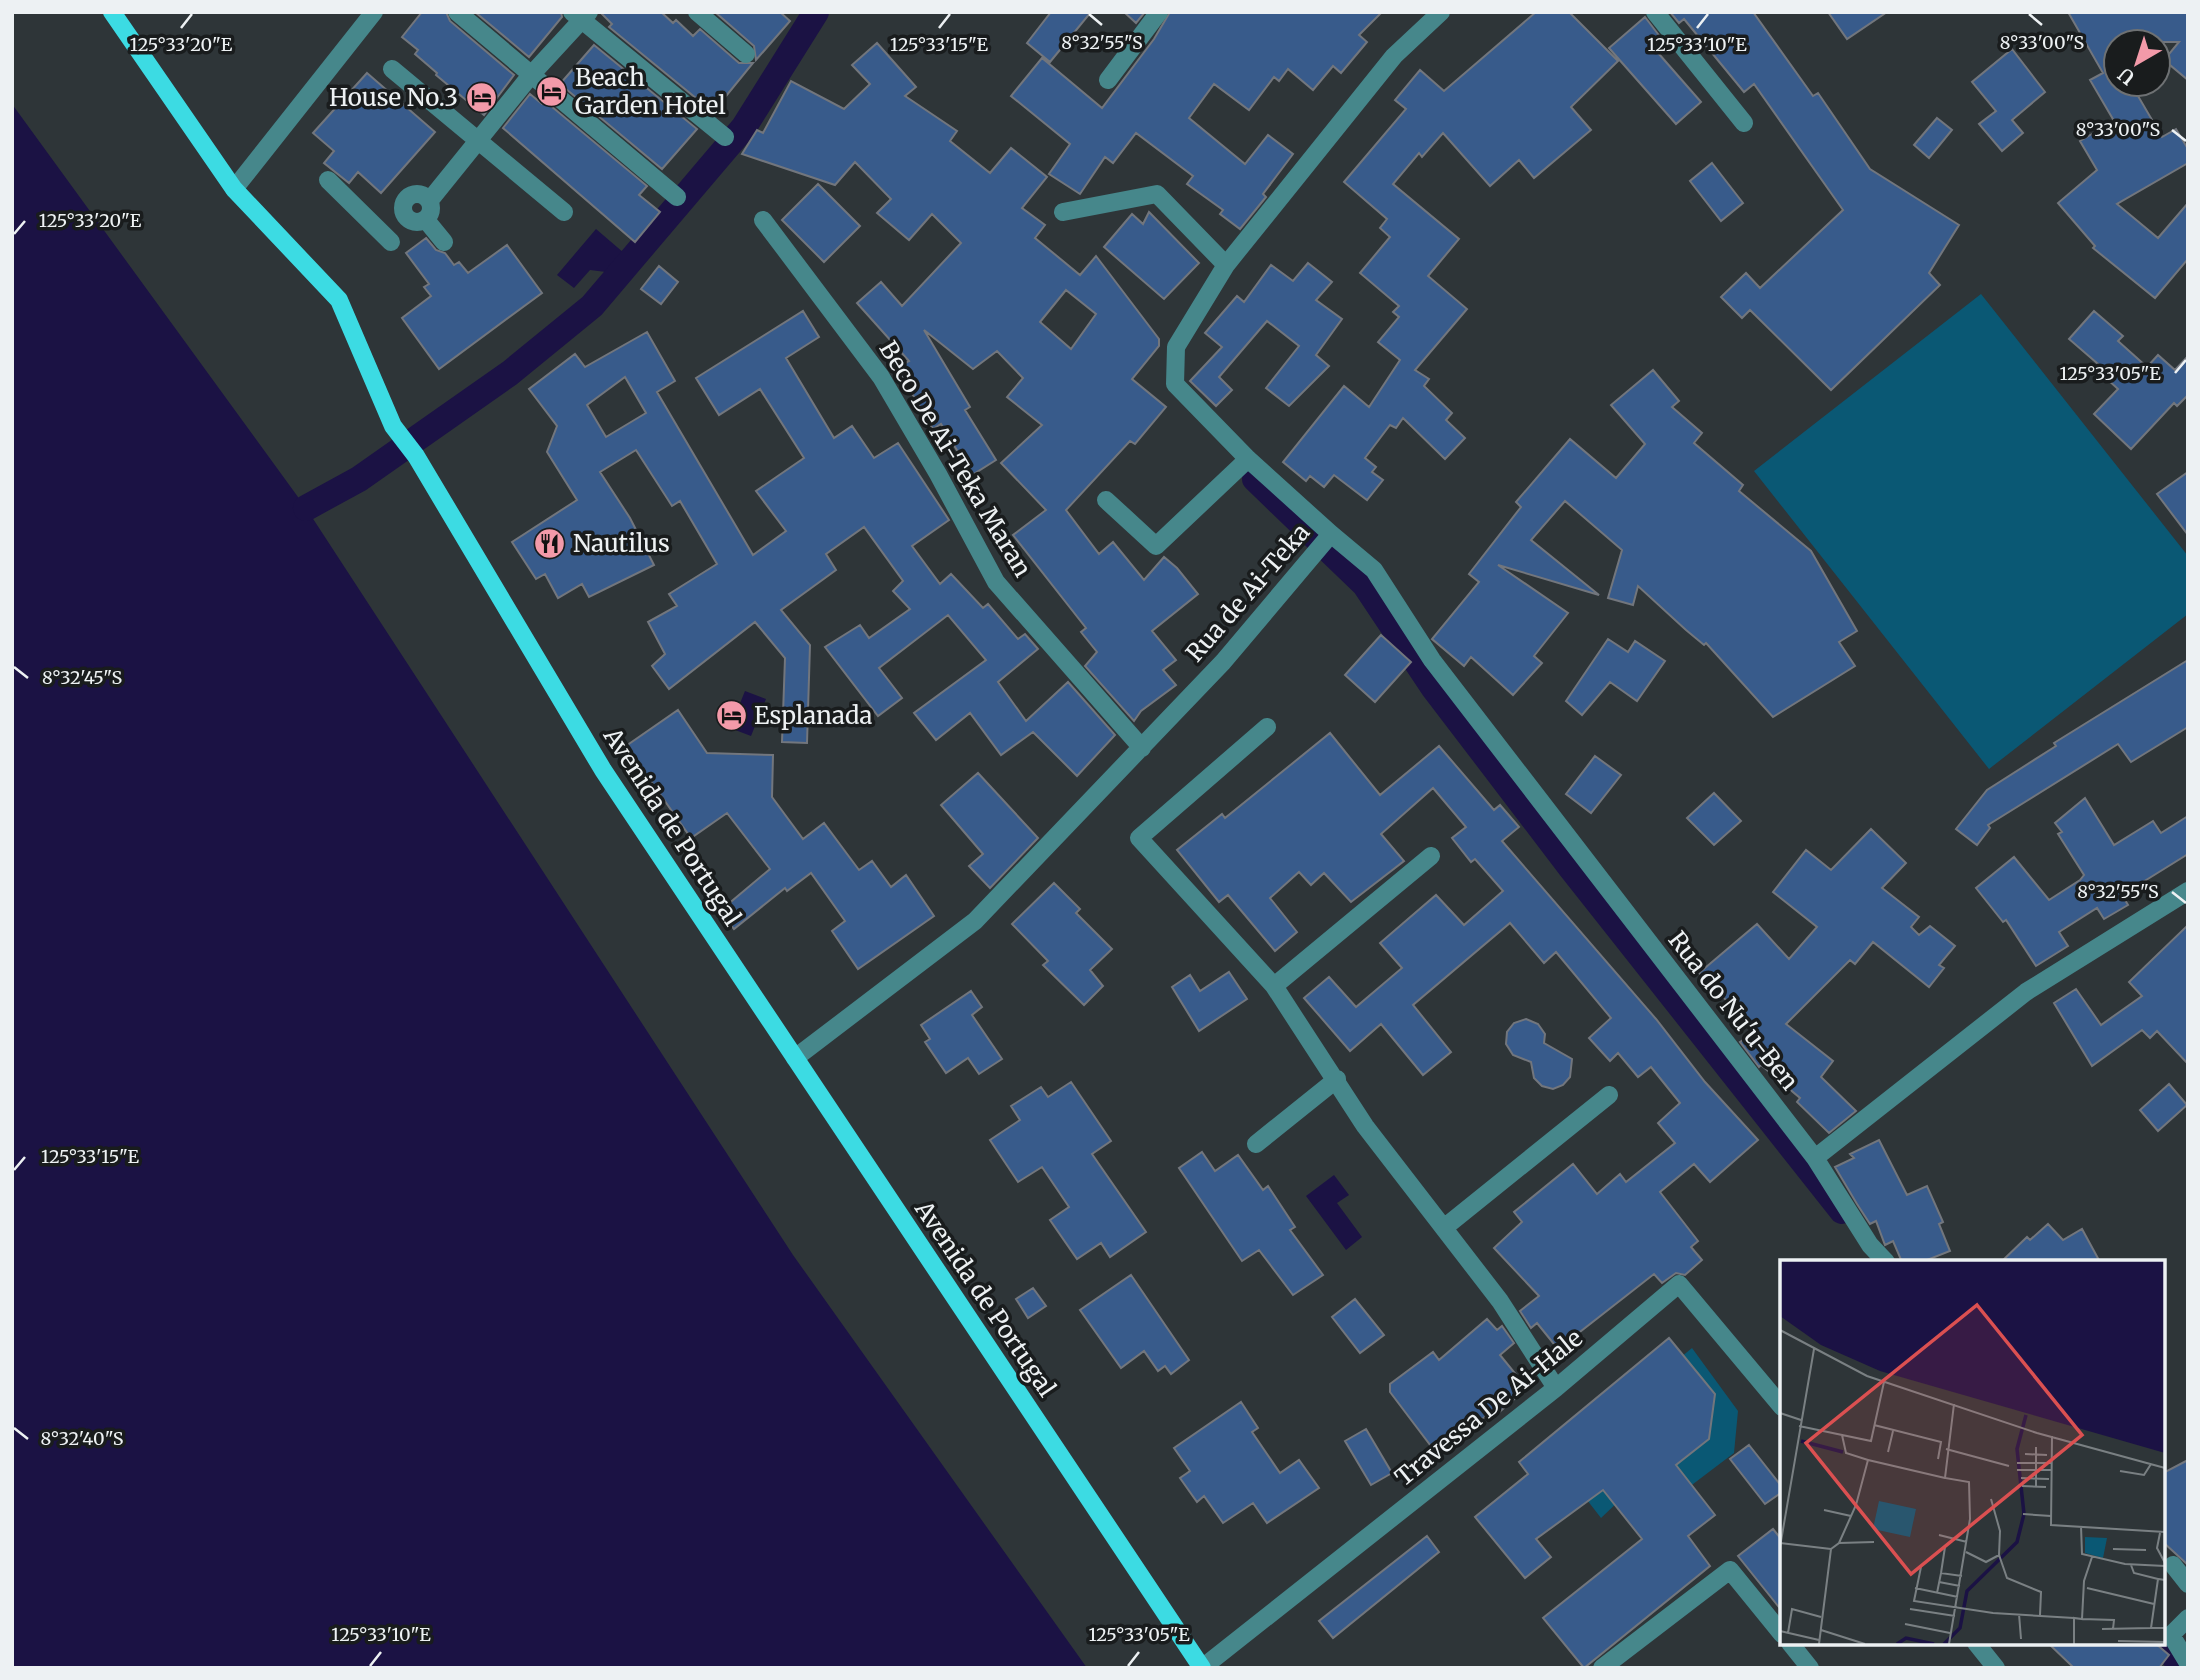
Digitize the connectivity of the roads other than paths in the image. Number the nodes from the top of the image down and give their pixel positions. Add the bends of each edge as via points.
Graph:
1 (112, 12) edge
2 (374, 12) edge
3 (457, 12) edge
4 (697, 12) edge
5 (1158, 12) edge
6 (1441, 12) edge
7 (1655, 12) edge
8 (581, 15) edge
9 (746, 54) dead end
10 (393, 69) dead end
11 (531, 75) junction
12 (1108, 80) dead end
13 (1744, 123) dead end
14 (726, 137) dead end
15 (480, 139) junction
16 (328, 180) dead end
17 (234, 189) junction
18 (677, 197) dead end
19 (430, 200) junction
20 (564, 212) dead end
21 (1063, 212) dead end
22 (426, 220) junction
23 (763, 220) dead end
24 (391, 242) dead end
25 (444, 242) dead end
26 (1226, 265) junction
27 (1248, 458) junction
28 (1106, 500) dead end
29 (1331, 534) junction
30 (1267, 727) dead end
31 (1142, 748) junction
32 (1432, 856) dead end
33 (2188, 891) edge
34 (1274, 986) junction
35 (795, 1058) junction
36 (1336, 1079) junction
37 (1609, 1095) dead end
38 (1256, 1144) dead end
39 (1815, 1158) junction
40 (1445, 1227) junction
41 (1884, 1260) edge
42 (1556, 1388) junction
43 (1780, 1405) edge
44 (2173, 1565) dead end
45 (2188, 1584) edge
46 (2188, 1618) edge
47 (1780, 1631) edge
48 (1792, 1645) edge
49 (1978, 1645) edge
50 (2188, 1663) edge
51 (1202, 1668) edge
52 (1602, 1668) edge
53 (1810, 1668) edge
54 (1996, 1668) edge

1 - 17 main road, Avenida de Portugal
2 - 17 street
3 - 11 street
4 - 9 street
5 - 12 street
6 - 26 street, Rua de Ai-Teka via 1394,56
7 - 13 street
8 - 11 street
8 - 14 street
10 - 15 street
11 - 15 street
11 - 18 street
15 - 19 street
15 - 20 street
16 - 24 street
17 - 35 main road, Avenida de Portugal via 340,300 393,426 416,456 603,770
19 - 22 street via 432,211
19 - 22 street via 419,193 407,197 402,208 408,220
21 - 26 street via 1157,194
22 - 25 street
23 - 31 street, Beco De Ai-Teka Maran via 881,377 996,582
26 - 27 street, Rua de Ai-Teka via 1176,347 1175,384
27 - 28 street via 1156,546
27 - 29 street, Rua de Ai-Teka
29 - 31 street, Rua de Ai-Teka via 1223,662
29 - 39 street, Rua do Nu'u-Ben via 1380,578 1432,660
30 - 34 street via 1139,838
31 - 35 street, Rua de Ai-Teka via 975,921
32 - 34 street
33 - 39 street via 2026,992
34 - 36 street
35 - 51 main road, Avenida de Portugal
36 - 38 street
36 - 40 street via 1365,1126
37 - 40 street
39 - 41 street, Rua do Nu'u-Ben
40 - 42 street
42 - 43 street, Travessa De Ai-Hale via 1679,1284
42 - 51 street, Travessa De Ai-Hale
44 - 45 street
46 - 50 street via 2171,1635
47 - 52 street via 1730,1570
48 - 53 street
49 - 54 street

